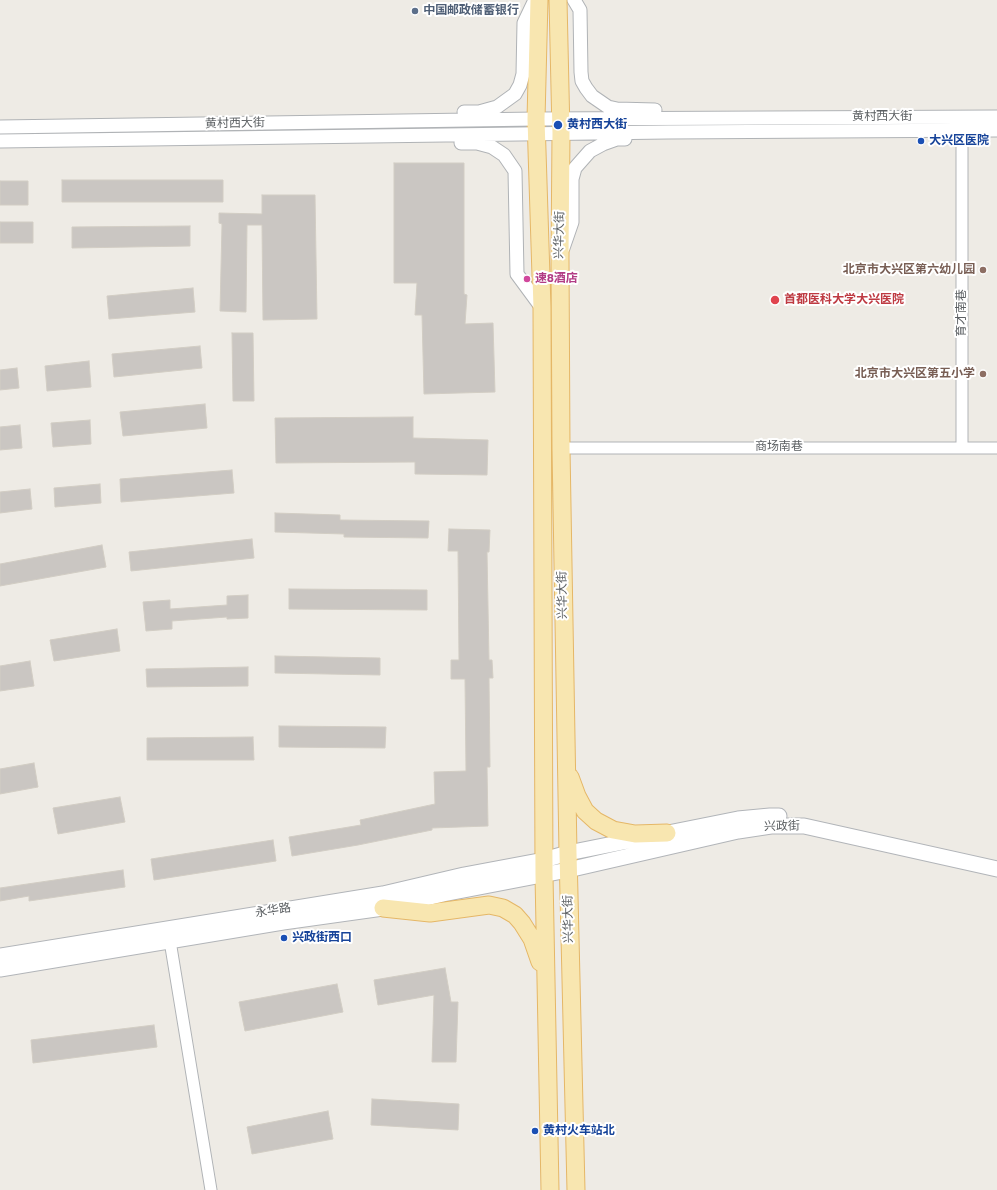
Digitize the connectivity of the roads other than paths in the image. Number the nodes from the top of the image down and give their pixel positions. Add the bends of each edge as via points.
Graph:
1 (535, 0) edge
2 (539, 0) edge
3 (558, 0) edge
4 (574, 0) edge
5 (997, 117) edge
6 (699, 119) junction
7 (428, 121) junction
8 (561, 126) junction
9 (0, 127) edge
10 (536, 127) junction
11 (962, 130) junction
12 (997, 130) edge
13 (668, 132) junction
14 (418, 135) junction
15 (0, 140) edge
16 (560, 258) junction
17 (542, 308) junction
18 (962, 447) junction
19 (561, 448) junction
20 (997, 448) edge
21 (566, 768) junction
22 (667, 833) junction
23 (568, 861) junction
24 (997, 863) edge
25 (544, 868) junction
26 (997, 869) edge
27 (383, 908) junction
28 (170, 941) junction
29 (0, 956) edge
30 (0, 969) edge
31 (545, 992) junction
32 (211, 1190) edge
33 (550, 1190) edge
34 (576, 1190) edge

1 - 7 street via 524,23 523,74 515,94 497,107
2 - 10 main road, 兴华大街
3 - 8 main road, 兴华大街
4 - 6 street via 580,10 582,81 592,96 608,107 617,109 672,110
5 - 6 street, 黄村西大街
6 - 8 street, 黄村西大街
7 - 9 street, 黄村西大街
7 - 10 street, 黄村西大街
8 - 10 street, 黄村西大街
8 - 13 street, 黄村西大街
8 - 16 main road, 兴华大街
10 - 14 street, 黄村西大街
10 - 17 main road, 兴华大街
11 - 12 street, 黄村西大街
11 - 13 street, 黄村西大街
11 - 18 street, 育才南巷
13 - 16 street via 647,139 617,139 590,151 580,161 572,180 572,222
14 - 15 street, 黄村西大街
14 - 17 street via 449,144 477,143 492,147 504,155 515,171 517,274
16 - 19 main road, 兴华大街
17 - 25 main road, 兴华大街
18 - 19 street, 商场南巷
18 - 20 street, 商场南巷
19 - 21 main road, 兴华大街
21 - 22 main road via 585,811 596,821 613,830 635,834
21 - 23 main road, 兴华大街
22 - 23 main road, 兴政街
22 - 24 main road, 兴政街 via 738,818 788,817
23 - 25 main road
23 - 26 main road, 兴政街 via 771,826 804,826
23 - 34 main road, 兴华大街
25 - 27 main road, 永华路
25 - 29 main road, 永华路 via 464,875 383,894
25 - 31 main road, 兴华大街
27 - 28 main road, 永华路
27 - 31 main road via 430,913 488,905 503,908 515,915 532,939 542,966
28 - 30 main road, 永华路
28 - 32 street
31 - 33 main road, 兴华大街

